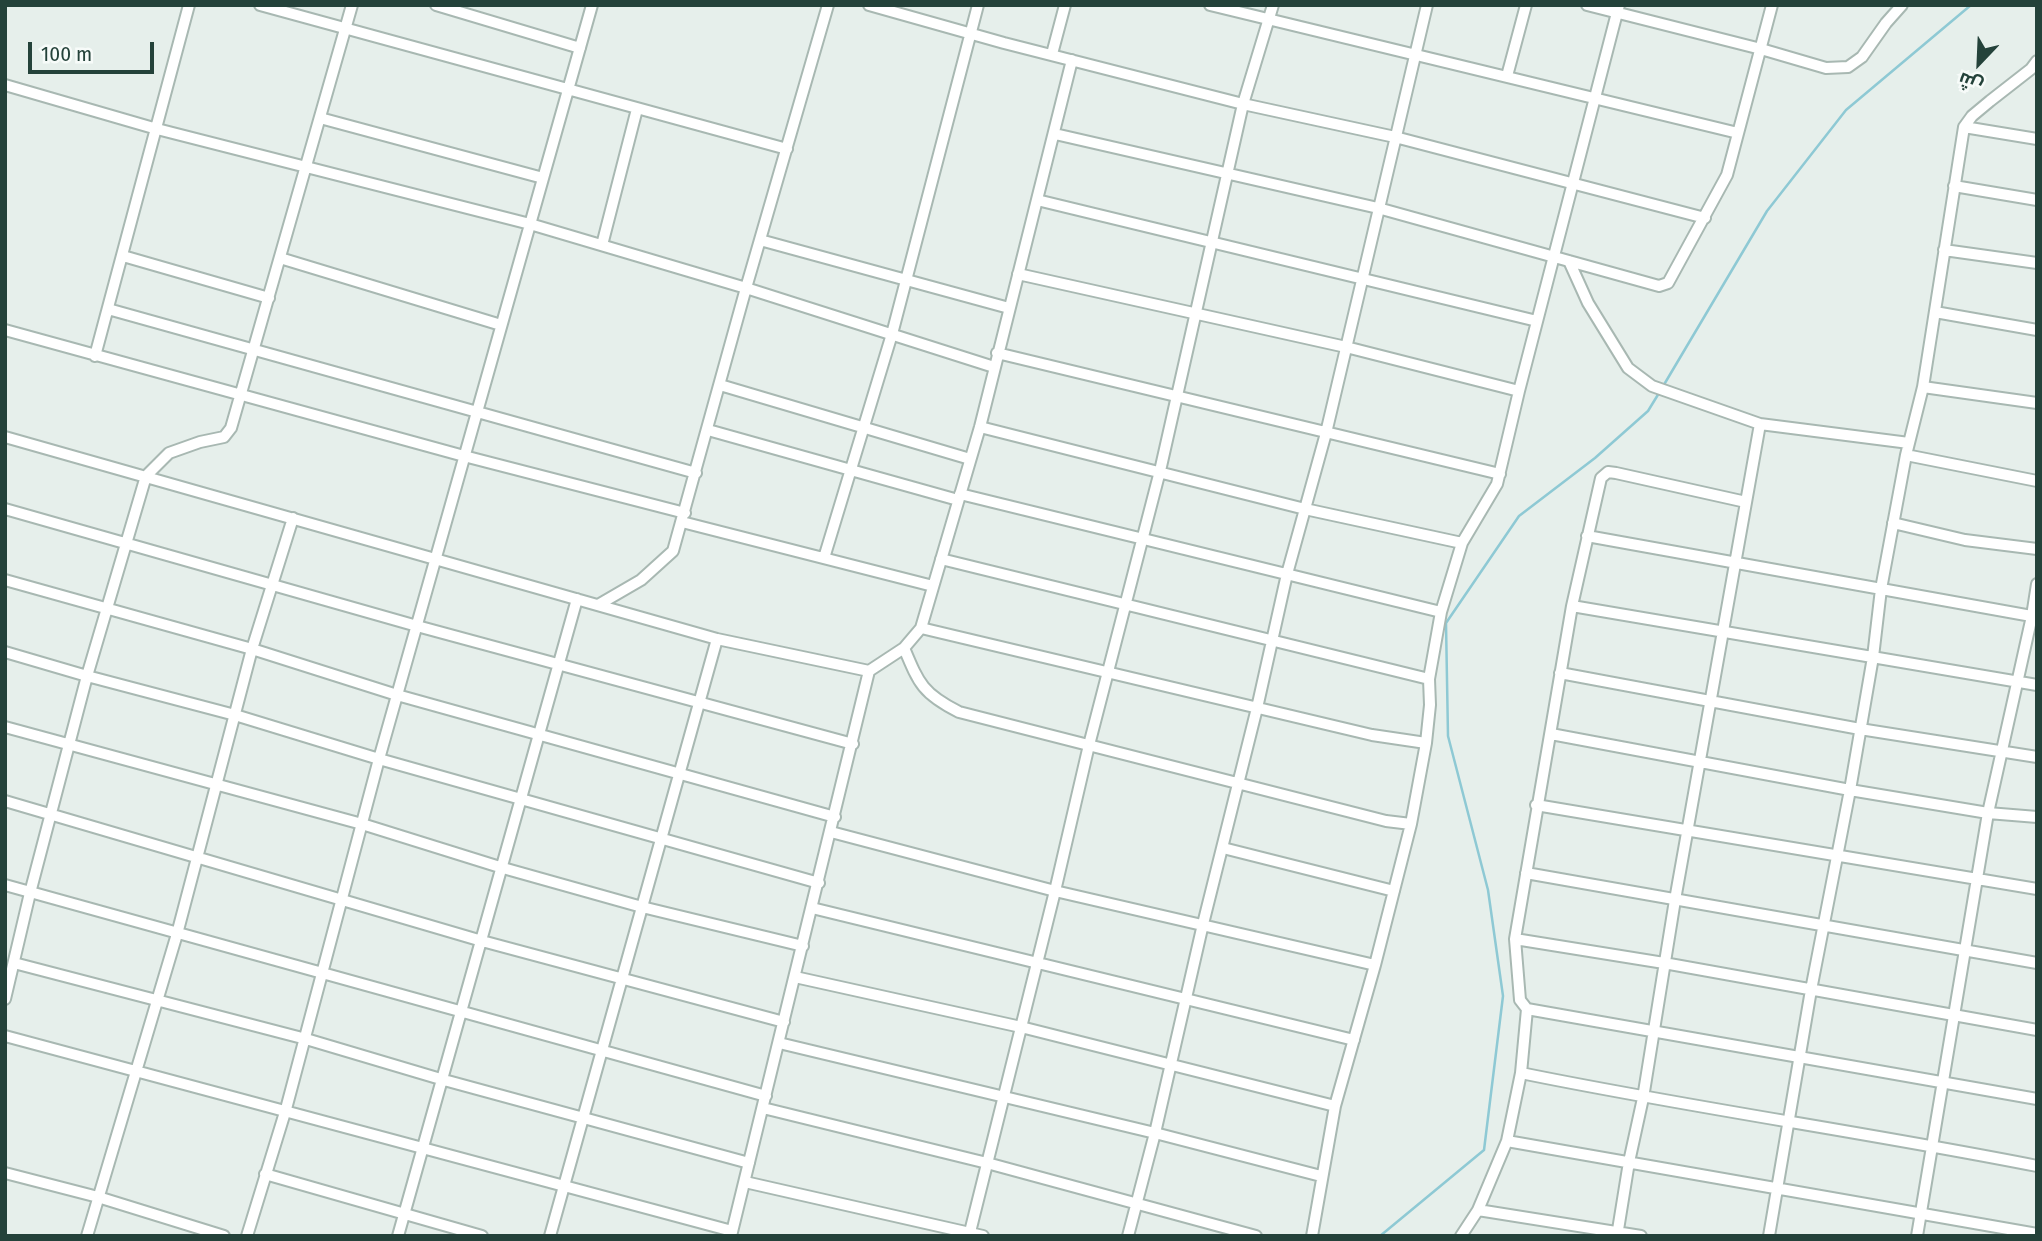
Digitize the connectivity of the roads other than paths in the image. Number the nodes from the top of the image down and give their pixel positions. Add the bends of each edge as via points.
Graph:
1 (189, 5) edge
2 (260, 5) edge
3 (352, 5) edge
4 (436, 5) edge
5 (592, 5) edge
6 (828, 5) edge
7 (869, 5) edge
8 (978, 5) edge
9 (1065, 5) edge
10 (1210, 5) edge
11 (1273, 5) edge
12 (1427, 5) edge
13 (1526, 5) edge
14 (1587, 5) edge
15 (1772, 5) edge
16 (1902, 5) edge
17 (1618, 9) edge
18 (1270, 20) junction
19 (345, 30) junction
20 (969, 32) junction
21 (580, 47) junction
22 (1761, 49) junction
23 (1052, 54) junction
24 (1415, 54) junction
25 (1072, 60) junction
26 (2035, 67) edge
27 (1507, 76) junction
28 (5, 85) edge
29 (568, 90) junction
30 (1595, 97) junction
31 (1243, 104) junction
32 (638, 109) junction
33 (320, 118) junction
34 (1964, 127) junction
35 (158, 129) junction
36 (1738, 133) junction
37 (1055, 134) junction
38 (1395, 137) junction
39 (2037, 139) edge
40 (787, 149) junction
41 (307, 166) junction
42 (1227, 175) junction
43 (543, 178) junction
44 (1573, 184) junction
45 (1954, 186) junction
46 (1037, 200) junction
47 (2037, 200) edge
48 (1378, 208) junction
49 (1705, 218) junction
50 (530, 224) junction
51 (760, 240) junction
52 (1212, 243) junction
53 (602, 245) junction
54 (1944, 250) junction
55 (123, 256) junction
56 (1554, 257) junction
57 (280, 258) junction
58 (1569, 261) junction
59 (2037, 263) edge
60 (1018, 275) junction
61 (906, 278) junction
62 (1362, 280) junction
63 (746, 288) junction
64 (269, 298) junction
65 (1009, 308) junction
66 (108, 309) junction
67 (1935, 312) junction
68 (1196, 314) junction
69 (1537, 321) junction
70 (501, 325) junction
71 (5, 330) edge
72 (2037, 330) edge
73 (891, 334) junction
74 (1346, 347) junction
75 (253, 350) junction
76 (997, 353) junction
77 (95, 356) junction
78 (994, 367) junction
79 (719, 385) junction
80 (1923, 387) junction
81 (1519, 391) junction
82 (241, 395) junction
83 (1178, 396) junction
84 (2037, 403) edge
85 (477, 412) junction
86 (1760, 424) junction
87 (980, 427) junction
88 (864, 428) junction
89 (708, 430) junction
90 (1326, 433) junction
91 (5, 437) edge
92 (1909, 443) junction
93 (1906, 455) junction
94 (464, 456) junction
95 (970, 459) junction
96 (852, 471) junction
97 (1160, 471) junction
98 (696, 473) junction
99 (1500, 474) junction
100 (146, 476) junction
101 (2037, 481) edge
102 (959, 497) junction
103 (1746, 502) junction
104 (5, 509) edge
105 (1305, 509) junction
106 (293, 518) junction
107 (684, 518) junction
108 (1893, 523) junction
109 (1587, 536) junction
110 (1142, 538) junction
111 (127, 542) junction
112 (1462, 543) junction
113 (2037, 549) edge
114 (435, 558) junction
115 (824, 558) junction
116 (941, 559) junction
117 (1735, 562) junction
118 (1287, 574) junction
119 (5, 580) edge
120 (274, 584) junction
121 (2037, 584) edge
122 (933, 586) junction
123 (1881, 589) junction
124 (578, 599) junction
125 (598, 605) junction
126 (1124, 606) junction
127 (1572, 606) junction
128 (107, 607) junction
129 (1441, 612) junction
130 (2034, 617) edge
131 (417, 625) junction
132 (921, 628) junction
133 (1723, 631) junction
134 (717, 639) junction
135 (1272, 640) junction
136 (904, 648) junction
137 (253, 649) junction
138 (5, 652) edge
139 (1873, 657) junction
140 (559, 664) junction
141 (869, 671) junction
142 (1107, 672) junction
143 (1560, 673) junction
144 (87, 676) junction
145 (1429, 678) junction
146 (2018, 681) junction
147 (2037, 685) edge
148 (397, 695) junction
149 (1710, 701) junction
150 (699, 703) junction
151 (1257, 708) junction
152 (235, 715) junction
153 (5, 727) edge
154 (1860, 729) junction
155 (1551, 734) junction
156 (540, 735) junction
157 (1426, 743) junction
158 (853, 744) junction
159 (1089, 744) junction
160 (71, 746) junction
161 (2001, 750) junction
162 (2037, 757) edge
163 (379, 759) junction
164 (1700, 763) junction
165 (679, 774) junction
166 (1238, 782) junction
167 (217, 784) junction
168 (1850, 790) junction
169 (522, 799) junction
170 (5, 801) edge
171 (1536, 805) junction
172 (1988, 813) junction
173 (51, 814) junction
174 (835, 817) junction
175 (2037, 817) edge
176 (362, 824) junction
177 (1411, 824) junction
178 (1687, 831) junction
179 (831, 832) junction
180 (662, 838) junction
181 (1223, 848) junction
182 (1837, 857) junction
183 (197, 858) junction
184 (503, 868) junction
185 (1525, 873) junction
186 (1979, 878) junction
187 (819, 883) junction
188 (5, 885) edge
189 (2037, 889) edge
190 (1055, 891) junction
191 (1394, 891) junction
192 (30, 893) junction
193 (342, 899) junction
194 (1675, 900) junction
195 (642, 907) junction
196 (813, 908) junction
197 (1203, 924) junction
198 (1823, 926) junction
199 (177, 934) junction
200 (1515, 939) junction
201 (482, 941) junction
202 (803, 946) junction
203 (1965, 952) junction
204 (14, 963) junction
205 (1037, 963) junction
206 (1664, 963) junction
207 (2037, 963) edge
208 (1375, 965) junction
209 (324, 972) junction
210 (795, 977) junction
211 (622, 980) junction
212 (1811, 990) junction
213 (5, 999) edge
214 (158, 999) junction
215 (1185, 999) junction
216 (1527, 1009) junction
217 (462, 1013) junction
218 (1954, 1016) junction
219 (784, 1021) junction
220 (1021, 1027) junction
221 (2037, 1030) edge
222 (1655, 1032) junction
223 (5, 1035) edge
224 (306, 1039) junction
225 (1354, 1040) junction
226 (779, 1043) junction
227 (602, 1052) junction
228 (1801, 1058) junction
229 (1170, 1065) junction
230 (138, 1073) junction
231 (1521, 1073) junction
232 (444, 1080) junction
233 (1943, 1083) junction
234 (766, 1096) junction
235 (1003, 1098) junction
236 (1643, 1098) junction
237 (2037, 1099) edge
238 (1335, 1106) junction
239 (763, 1108) junction
240 (286, 1110) junction
241 (583, 1119) junction
242 (1790, 1122) junction
243 (1156, 1133) junction
244 (1507, 1141) junction
245 (1932, 1145) junction
246 (425, 1147) junction
247 (1629, 1162) junction
248 (749, 1163) junction
249 (987, 1163) junction
250 (2037, 1166) edge
251 (5, 1173) edge
252 (265, 1174) junction
253 (1321, 1176) junction
254 (745, 1182) junction
255 (564, 1186) junction
256 (1777, 1189) junction
257 (98, 1197) junction
258 (1136, 1205) junction
259 (1478, 1210) junction
260 (1921, 1213) junction
261 (404, 1214) junction
262 (732, 1233) edge
263 (1617, 1233) edge
264 (969, 1234) edge
265 (2037, 1234) edge
266 (88, 1236) edge
267 (224, 1236) edge
268 (247, 1236) edge
269 (398, 1236) edge
270 (482, 1236) edge
271 (550, 1236) edge
272 (983, 1236) edge
273 (1128, 1236) edge
274 (1256, 1236) edge
275 (1312, 1236) edge
276 (1461, 1236) edge
277 (1641, 1236) edge
278 (1769, 1236) edge
279 (1917, 1236) edge

1 - 35 street
2 - 19 street
3 - 19 street
4 - 21 street
5 - 21 street
6 - 40 street
7 - 20 street
8 - 20 street
9 - 23 street
10 - 18 street
11 - 18 street
12 - 24 street
13 - 27 street
14 - 17 street
15 - 22 street
16 - 22 street via 1871,47 1848,67 1826,68
17 - 22 street
17 - 30 street
18 - 24 street
18 - 31 street
19 - 29 street
19 - 33 street
20 - 23 street
20 - 61 street
21 - 29 street
22 - 36 street
23 - 25 street
24 - 27 street
24 - 38 street
25 - 31 street
25 - 37 street
26 - 34 street
27 - 30 street
28 - 35 street
29 - 32 street
29 - 43 street
30 - 36 street
30 - 44 street
31 - 38 street
31 - 42 street
32 - 40 street
32 - 53 street
33 - 41 street
33 - 43 street
34 - 39 street
34 - 45 street
35 - 41 street
35 - 55 street
36 - 49 street via 1727,175
37 - 42 street
37 - 46 street
38 - 44 street
38 - 48 street
40 - 51 street
41 - 50 street
41 - 57 street
42 - 48 street
42 - 52 street
43 - 50 street
44 - 49 street
44 - 56 street
45 - 47 street
45 - 54 street
46 - 52 street
46 - 60 street
48 - 56 street
48 - 62 street
49 - 58 street via 1668,283 1660,286
50 - 53 street
50 - 70 street
51 - 61 street
51 - 63 street
52 - 62 street
52 - 68 street
53 - 63 street
54 - 59 street
54 - 67 street
55 - 64 street
55 - 66 street
56 - 58 street
56 - 69 street
57 - 64 street
57 - 70 street
58 - 86 street via 1588,303 1628,368 1652,386
60 - 65 street
60 - 68 street
61 - 65 street
61 - 73 street
62 - 69 street
62 - 74 street
63 - 73 street
63 - 79 street
64 - 75 street
65 - 76 street
66 - 75 street
66 - 77 street
67 - 72 street
67 - 80 street
68 - 74 street
68 - 83 street
69 - 81 street
70 - 85 street
71 - 77 street
73 - 78 street
73 - 88 street
74 - 81 street
74 - 90 street
75 - 82 street
75 - 85 street
76 - 78 street
76 - 83 street
77 - 82 street
78 - 87 street
79 - 88 street
79 - 89 street
80 - 84 street
80 - 92 street
81 - 99 street
82 - 94 street
82 - 100 street via 224,437 169,453
83 - 90 street
83 - 97 street
85 - 94 street
85 - 98 street
86 - 92 street
86 - 103 street
87 - 95 street
87 - 97 street
88 - 95 street
88 - 96 street
89 - 96 street
89 - 98 street
90 - 99 street
90 - 105 street
91 - 100 street
92 - 93 street
93 - 101 street
93 - 108 street
94 - 107 street
94 - 114 street
95 - 102 street
96 - 102 street
96 - 115 street
97 - 105 street
97 - 110 street
98 - 107 street
99 - 112 street
100 - 106 street
100 - 111 street
102 - 110 street
102 - 116 street
103 - 109 street via 1608,472 1601,478
103 - 117 street
104 - 111 street
105 - 112 street
105 - 118 street
106 - 114 street
106 - 120 street
107 - 115 street
107 - 125 street via 673,551 662,563
108 - 113 street via 1965,540
108 - 123 street
109 - 117 street
109 - 127 street
110 - 118 street
110 - 126 street
111 - 120 street
111 - 128 street
112 - 129 street
114 - 124 street
114 - 131 street
115 - 122 street
116 - 122 street
116 - 126 street
117 - 123 street
117 - 133 street
118 - 129 street
118 - 135 street
119 - 128 street
120 - 131 street
120 - 137 street
121 - 130 street
122 - 132 street
123 - 130 street
123 - 139 street
124 - 125 street
124 - 140 street
125 - 134 street
126 - 135 street
126 - 142 street
127 - 133 street
127 - 143 street
128 - 137 street
128 - 144 street
129 - 145 street
130 - 146 street
131 - 140 street
131 - 148 street
132 - 136 street
132 - 142 street
133 - 139 street
133 - 149 street
134 - 141 street
134 - 150 street
135 - 145 street
135 - 151 street
136 - 141 street
136 - 159 street via 919,684 936,701 959,712
137 - 148 street
137 - 152 street
138 - 144 street
139 - 146 street
139 - 154 street
140 - 150 street
140 - 156 street
141 - 158 street
142 - 151 street
142 - 159 street
143 - 149 street
143 - 155 street
144 - 152 street
144 - 160 street
145 - 157 street
146 - 147 street
146 - 161 street
148 - 156 street
148 - 163 street
149 - 154 street
149 - 164 street
150 - 158 street
150 - 165 street
151 - 157 street
151 - 166 street
152 - 163 street
152 - 167 street
153 - 160 street
154 - 161 street
154 - 168 street
155 - 164 street
155 - 171 street
156 - 165 street
156 - 169 street
157 - 177 street
158 - 174 street
159 - 166 street
159 - 190 street
160 - 167 street
160 - 173 street
161 - 162 street
161 - 172 street
163 - 169 street
163 - 176 street
164 - 168 street
164 - 178 street
165 - 174 street
165 - 180 street
166 - 177 street
166 - 181 street
167 - 176 street
167 - 183 street
168 - 172 street
168 - 182 street
169 - 180 street
169 - 184 street
170 - 173 street
171 - 178 street
171 - 185 street
172 - 175 street
172 - 186 street
173 - 183 street
173 - 192 street
174 - 179 street
176 - 184 street
176 - 193 street
177 - 191 street
178 - 182 street
178 - 194 street
179 - 187 street
179 - 190 street
180 - 187 street
180 - 195 street
181 - 191 street
181 - 197 street
182 - 186 street
182 - 198 street
183 - 193 street
183 - 199 street
184 - 195 street
184 - 201 street
185 - 194 street
185 - 200 street
186 - 189 street
186 - 203 street
187 - 196 street
188 - 192 street
190 - 197 street
190 - 205 street
191 - 208 street
192 - 199 street
192 - 204 street
193 - 201 street
193 - 209 street
194 - 198 street
194 - 206 street
195 - 202 street
195 - 211 street
196 - 202 street
196 - 205 street
197 - 208 street
197 - 215 street
198 - 203 street
198 - 212 street
199 - 209 street
199 - 214 street
200 - 206 street
200 - 216 street via 1520,1000
201 - 211 street
201 - 217 street
202 - 210 street
203 - 207 street
203 - 218 street
204 - 213 street
204 - 214 street
205 - 215 street
205 - 220 street
206 - 212 street
206 - 222 street
208 - 225 street
209 - 217 street
209 - 224 street
210 - 219 street
210 - 220 street
211 - 219 street
211 - 227 street
212 - 218 street
212 - 228 street
214 - 224 street
214 - 230 street
215 - 225 street
215 - 229 street
216 - 222 street
216 - 231 street
217 - 227 street
217 - 232 street
218 - 221 street
218 - 233 street
219 - 226 street
220 - 229 street
220 - 235 street
222 - 228 street
222 - 236 street
223 - 230 street
224 - 232 street
224 - 240 street
225 - 238 street
226 - 234 street
226 - 235 street
227 - 234 street
227 - 241 street
228 - 233 street
228 - 242 street
229 - 238 street
229 - 243 street
230 - 240 street
230 - 257 street
231 - 236 street
231 - 244 street
232 - 241 street
232 - 246 street
233 - 237 street
233 - 245 street
234 - 239 street
235 - 243 street
235 - 249 street
236 - 242 street
236 - 247 street
238 - 253 street
239 - 248 street
239 - 249 street
240 - 246 street
240 - 252 street
241 - 248 street
241 - 255 street
242 - 245 street
242 - 256 street
243 - 253 street
243 - 258 street
244 - 247 street
244 - 259 street
245 - 250 street
245 - 260 street
246 - 255 street
246 - 261 street
247 - 256 street
247 - 263 street
248 - 254 street
249 - 258 street
249 - 264 street
251 - 257 street
252 - 261 street
252 - 268 street
253 - 275 street
254 - 262 street
254 - 264 street
255 - 262 street
255 - 271 street
256 - 260 street
256 - 278 street
257 - 266 street
257 - 267 street
258 - 273 street
258 - 274 street
259 - 263 street
259 - 276 street
260 - 265 street
260 - 279 street
261 - 269 street
261 - 270 street
263 - 277 street
264 - 272 street

